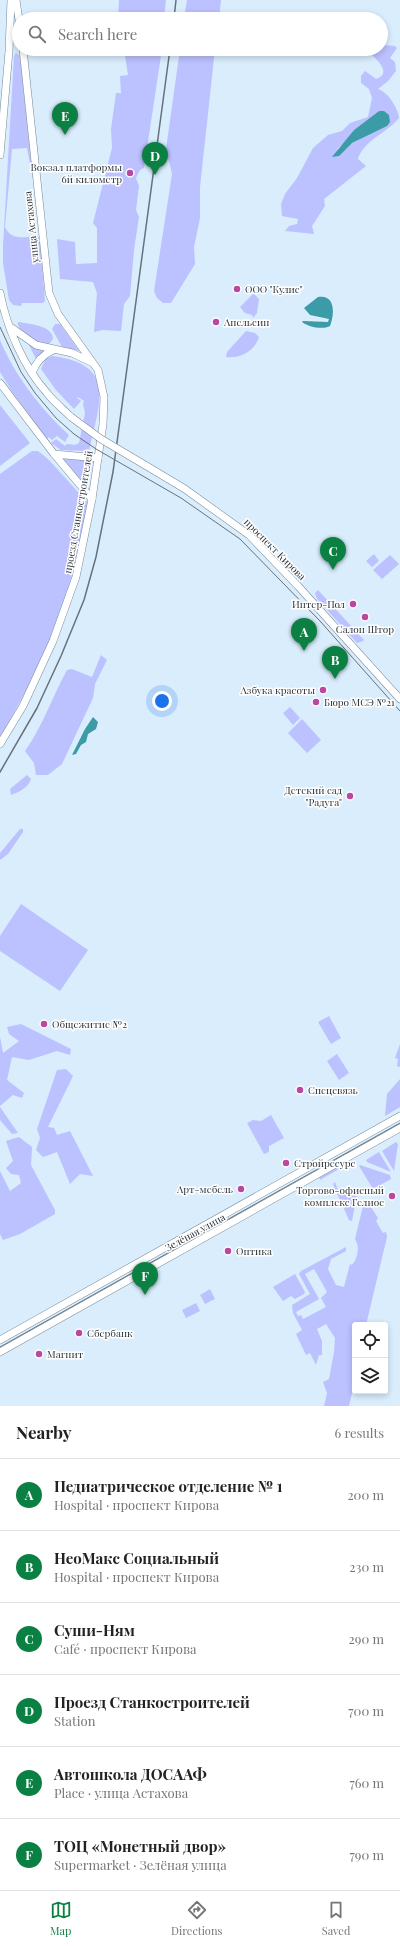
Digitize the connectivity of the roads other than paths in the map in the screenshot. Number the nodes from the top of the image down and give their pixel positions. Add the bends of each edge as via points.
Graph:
1 (7, 0) edge
2 (11, 0) edge
3 (16, 0) edge
4 (18, 12) edge
5 (10, 24) junction
6 (24, 56) edge
7 (0, 155) edge
8 (0, 293) edge
9 (10, 327) junction
10 (53, 350) junction
11 (95, 364) junction
12 (32, 373) junction
13 (0, 383) edge
14 (54, 454) junction
15 (98, 458) junction
16 (92, 499) junction
17 (400, 699) edge
18 (0, 744) edge
19 (398, 1117) edge
20 (400, 1127) edge
21 (0, 1340) edge
22 (0, 1352) edge

1 - 5 main road
2 - 5 main road
3 - 4 main road
5 - 7 main road
6 - 11 main road, улица Астахова via 49,293 58,314
8 - 9 main road
9 - 10 main road via 29,341
9 - 12 main road
10 - 11 main road via 72,353
10 - 12 main road via 39,359
11 - 15 main road, проезд Станкостроителей via 102,382 104,397
12 - 17 main road, проспект Кирова, bridge via 46,393 71,417 107,444 191,493 249,535
13 - 14 main road
14 - 15 main road
14 - 16 main road
15 - 16 main road, проезд Станкостроителей
16 - 18 main road, проезд Станкостроителей via 76,577 53,641 23,706
19 - 20 main road
19 - 21 main road, Зелёная улица
20 - 22 main road, Зелёная улица

